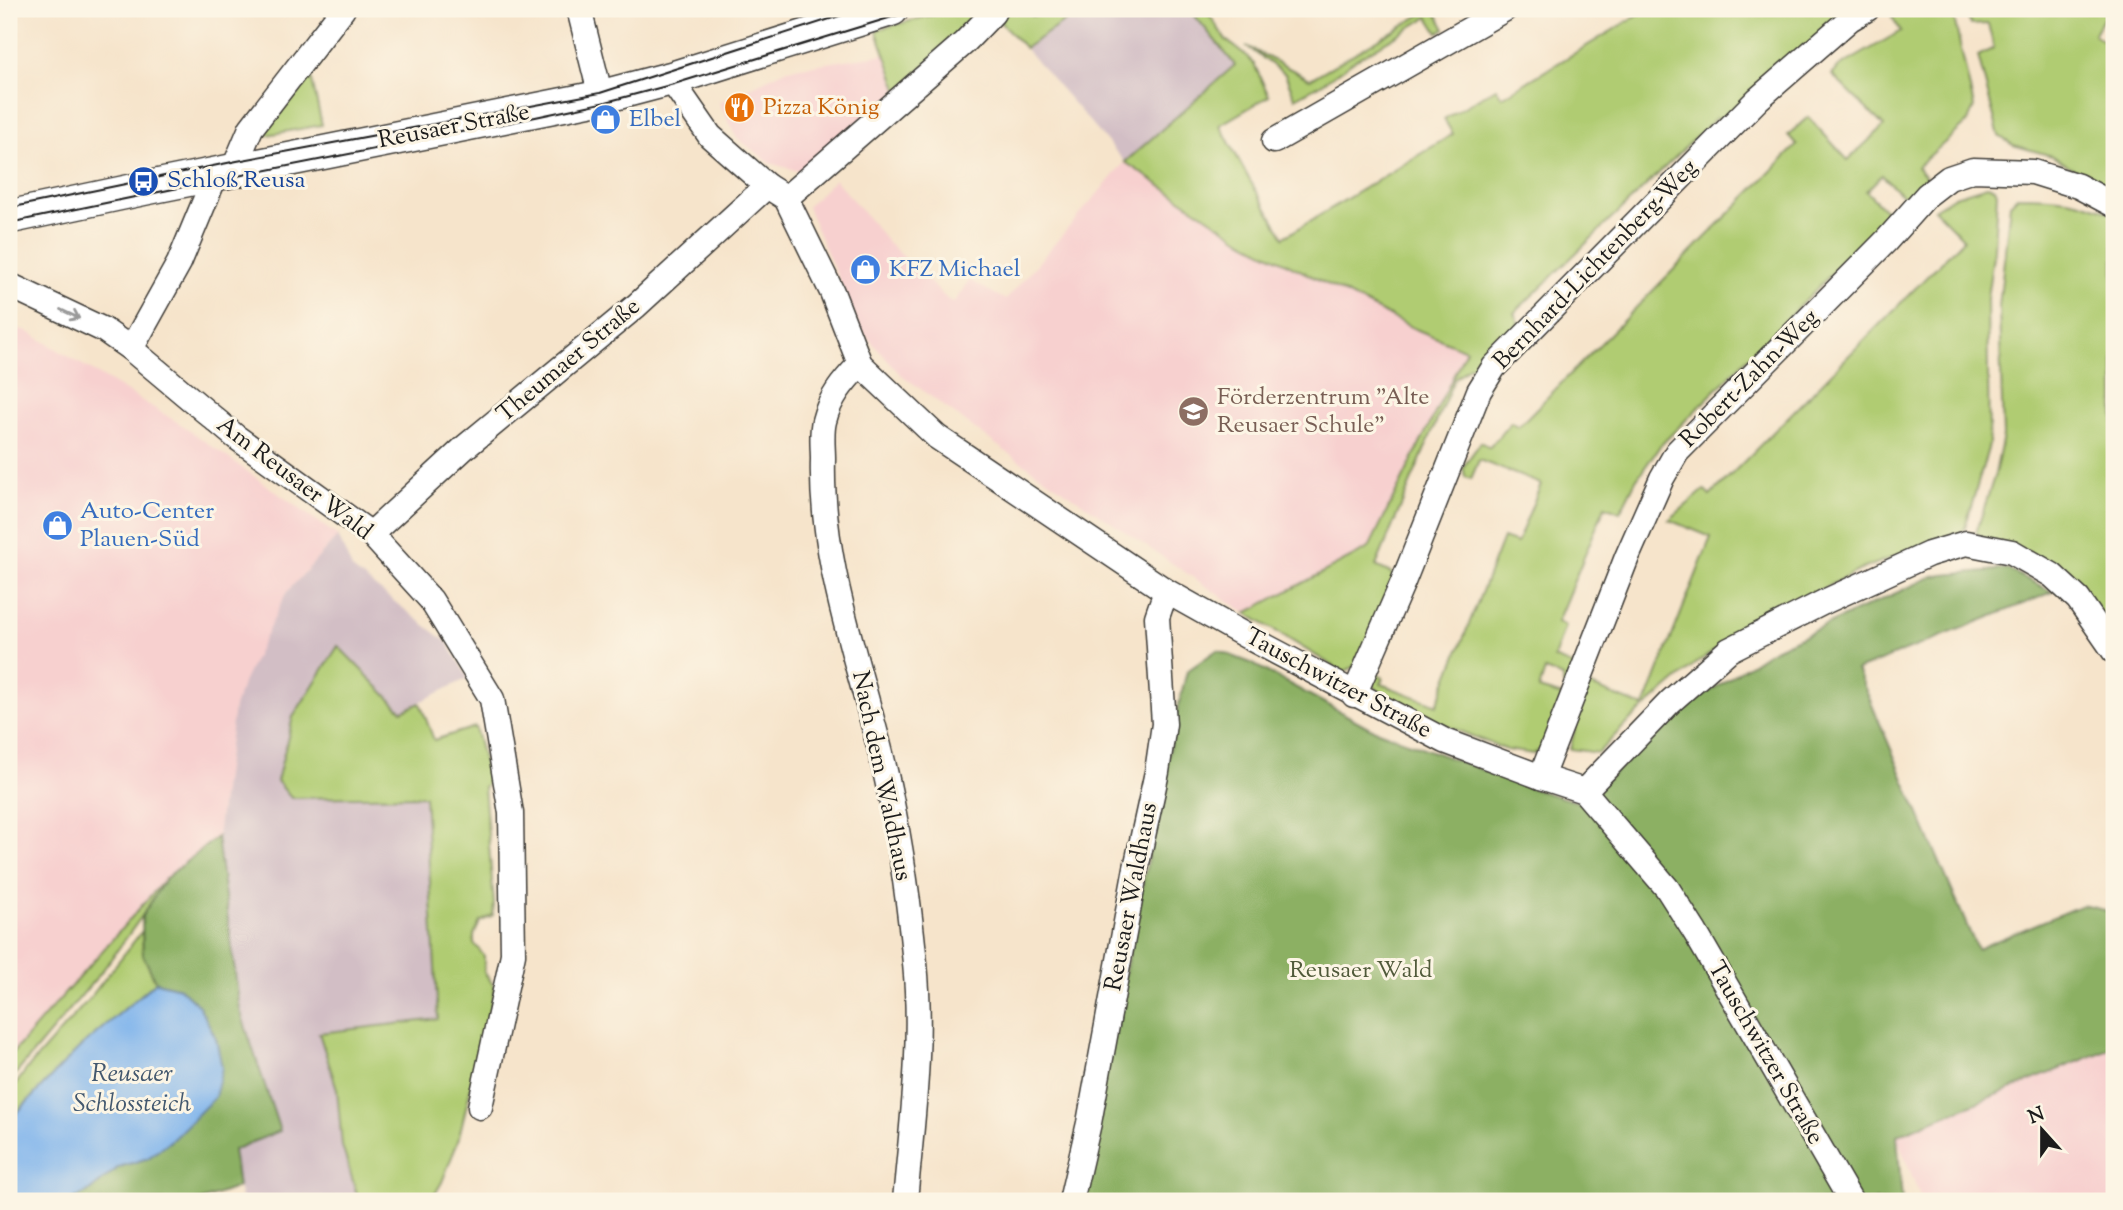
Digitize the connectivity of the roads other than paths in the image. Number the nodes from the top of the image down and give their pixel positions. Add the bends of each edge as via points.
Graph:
1 (342, 9) edge
2 (579, 9) edge
3 (892, 9) edge
4 (995, 9) edge
5 (1505, 9) edge
6 (1867, 9) edge
7 (673, 78) junction
8 (601, 97) junction
9 (1274, 141) dead end
10 (227, 172) junction
11 (776, 192) junction
12 (2114, 205) edge
13 (9, 217) edge
14 (9, 285) edge
15 (131, 349) junction
16 (860, 364) junction
17 (371, 534) junction
18 (1166, 592) junction
19 (2114, 651) edge
20 (1354, 695) junction
21 (1541, 777) junction
22 (1584, 791) junction
23 (480, 1107) dead end
24 (905, 1201) edge
25 (1071, 1201) edge
26 (1851, 1201) edge

1 - 10 street via 251,128 237,162
2 - 8 street
3 - 7 street, Reusaer Straße
4 - 11 street via 964,43
5 - 9 street
6 - 20 street, Bernhard-Lichtenberg-Weg via 1758,99 1494,367 1479,391
7 - 8 street, Reusaer Straße
7 - 11 street, Tauschwitzer Straße via 710,136
8 - 10 street, Reusaer Straße
10 - 13 street, Reusaer Straße
10 - 15 street
11 - 16 street, Tauschwitzer Straße via 832,292
11 - 17 street, Theumaer Straße via 464,448
12 - 21 street, Robert-Zahn-Weg via 2078,186 2033,172 1973,170 1949,178 1927,195 1677,452 1627,557
14 -> 15 street, Am Reusaer Wald via 104,330
15 - 17 street, Am Reusaer Wald via 236,437
16 - 18 street, Tauschwitzer Straße via 937,437
16 - 24 street, Nach dem Waldhaus via 837,389 824,422 822,491 844,615 882,756 900,845 915,965 919,1035
17 - 23 street, Am Reusaer Wald via 431,600 492,699 511,813 513,954
18 - 20 street, Tauschwitzer Straße
18 - 25 street, Reusaer Waldhaus via 1157,617 1164,724 1157,772
19 - 22 street via 2078,599 2052,575 2012,552 1966,543 1929,554 1729,650 1671,701
20 - 21 street, Tauschwitzer Straße via 1446,741
21 - 22 street, Tauschwitzer Straße
22 - 26 street, Tauschwitzer Straße via 1667,888

